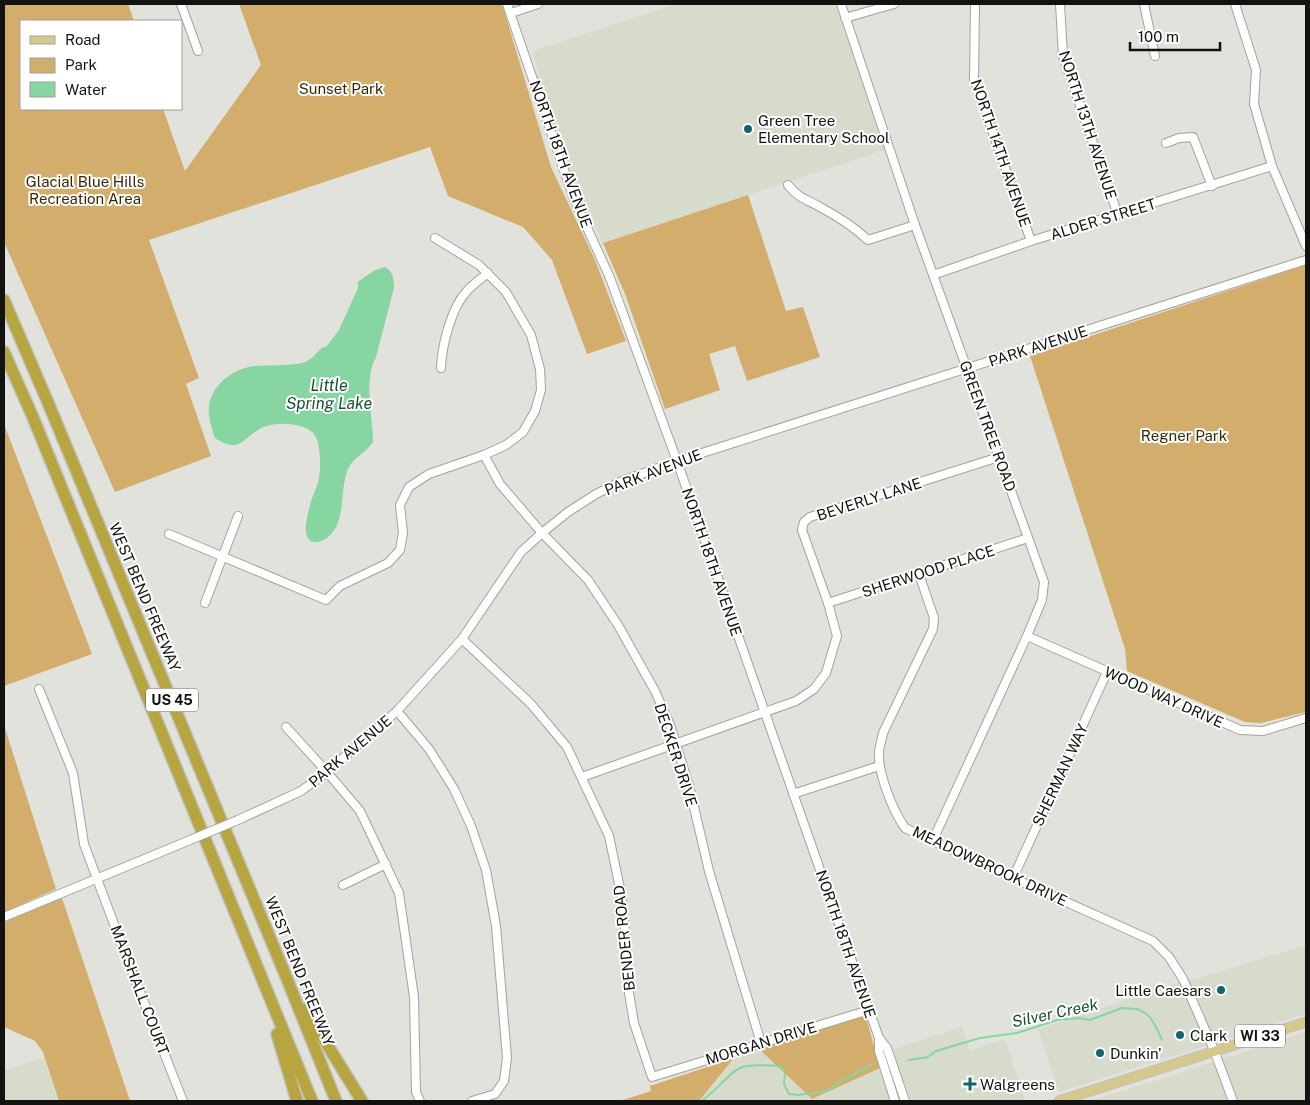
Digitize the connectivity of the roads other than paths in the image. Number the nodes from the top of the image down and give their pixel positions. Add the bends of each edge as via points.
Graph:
1 (180, 4) edge
2 (508, 4) edge
3 (538, 4) edge
4 (840, 4) edge
5 (894, 4) edge
6 (975, 4) edge
7 (1060, 4) edge
8 (1144, 4) edge
9 (1234, 4) edge
10 (511, 13) junction
11 (845, 18) junction
12 (198, 51) dead end
13 (1156, 56) dead end
14 (1166, 143) dead end
15 (1272, 166) junction
16 (788, 185) dead end
17 (1212, 186) junction
18 (1118, 215) junction
19 (916, 225) junction
20 (435, 238) dead end
21 (1031, 241) junction
22 (1306, 246) edge
23 (1306, 260) edge
24 (488, 273) junction
25 (933, 275) junction
26 (4, 300) edge
27 (4, 352) edge
28 (441, 368) dead end
29 (967, 368) junction
30 (484, 455) junction
31 (998, 457) junction
32 (677, 461) junction
33 (238, 516) dead end
34 (542, 533) junction
35 (169, 534) dead end
36 (1028, 538) junction
37 (223, 556) junction
38 (919, 574) junction
39 (205, 603) dead end
40 (828, 603) junction
41 (1027, 636) junction
42 (462, 640) junction
43 (1108, 672) junction
44 (39, 689) dead end
45 (397, 711) junction
46 (764, 712) junction
47 (1306, 718) edge
48 (286, 727) dead end
49 (675, 744) junction
50 (879, 766) junction
51 (327, 772) junction
52 (582, 776) junction
53 (793, 794) junction
54 (933, 840) junction
55 (386, 864) junction
56 (97, 878) junction
57 (1013, 878) junction
58 (343, 885) dead end
59 (4, 917) edge
60 (288, 979) junction
61 (268, 996) junction
62 (869, 1010) junction
63 (1306, 1022) edge
64 (878, 1038) junction
65 (761, 1043) junction
66 (1214, 1050) junction
67 (652, 1077) joint
68 (183, 1101) edge
69 (297, 1101) edge
70 (312, 1101) edge
71 (336, 1101) edge
72 (362, 1101) edge
73 (420, 1101) edge
74 (472, 1101) edge
75 (895, 1101) edge
76 (905, 1101) edge
77 (1059, 1101) edge
78 (1233, 1101) edge

1 - 12 street
2 - 10 street, NORTH 18TH AVENUE
3 - 10 street
4 - 11 street, GREEN TREE ROAD
5 - 11 street
6 - 21 street, NORTH 14TH AVENUE via 974,79
7 - 18 street, NORTH 13TH AVENUE via 1062,56
8 - 13 street
9 - 15 street via 1256,70 1254,104
10 - 32 street, NORTH 18TH AVENUE via 574,198 610,278
11 - 19 street, GREEN TREE ROAD
14 - 17 street via 1193,137
15 - 17 street, ALDER STREET
15 - 22 street
16 - 19 street via 795,194 844,221 868,240
17 - 18 street, ALDER STREET
18 - 21 street, ALDER STREET
19 - 25 street, GREEN TREE ROAD
20 - 24 street
21 - 25 street, ALDER STREET
23 - 29 street, PARK AVENUE
24 - 28 street via 466,292 453,312 441,355
24 - 30 street via 506,292 531,335 540,369 541,390 535,411 523,432 506,445
25 - 29 street, GREEN TREE ROAD
26 - 60 highway, WEST BEND FREEWAY / US 45
27 - 61 highway, US 45
29 - 31 street, GREEN TREE ROAD
29 - 32 street, PARK AVENUE
30 - 34 street, DECKER DRIVE via 500,484
30 - 37 street via 429,474 409,487 400,505 404,533 400,550 388,563 340,586 326,600
31 - 36 street, GREEN TREE ROAD
31 - 40 street, BEVERLY LANE via 810,517 804,522 802,530
32 - 34 street, PARK AVENUE via 622,480 568,512
32 - 46 street, NORTH 18TH AVENUE
33 - 37 street
34 - 42 street, PARK AVENUE via 521,552
34 - 49 street, DECKER DRIVE via 588,580 618,625 655,691
35 - 37 street
36 - 38 street, SHERWOOD PLACE
36 - 41 street, GREEN TREE ROAD via 1044,582 1042,600
37 - 39 street
38 - 40 street, SHERWOOD PLACE
38 - 50 street, MEADOWBROOK DRIVE via 934,618 933,629 883,733 878,750
40 - 46 street, BEVERLY LANE via 837,636 826,673 814,689 796,701
41 - 43 street, WOOD WAY DRIVE
41 - 54 street, GREEN TREE ROAD
42 - 45 street, PARK AVENUE
42 - 52 street, BENDER ROAD via 531,704 567,747
43 - 47 street, WOOD WAY DRIVE via 1240,730 1263,731
43 - 57 street, SHERMAN WAY
44 - 56 street, MARSHALL COURT via 73,773 84,844
45 - 51 street, PARK AVENUE
45 - 74 street via 429,749 454,789 486,870 496,926 507,1058 504,1081 495,1094
46 - 49 street, BEVERLY LANE
46 - 53 street, NORTH 18TH AVENUE
48 - 51 street
49 - 52 street, BEVERLY LANE
49 - 65 street, DECKER DRIVE
50 - 53 street
50 - 54 street, MEADOWBROOK DRIVE via 896,815 906,828
51 - 55 street via 360,812
51 - 56 street, PARK AVENUE, bridge via 301,791
52 - 67 street, BENDER ROAD via 609,836 622,898 628,987 634,1023
53 - 62 street, NORTH 18TH AVENUE
54 - 57 street, MEADOWBROOK DRIVE
55 - 58 street
55 - 73 street via 399,893 412,978 416,1092
56 - 59 street, PARK AVENUE
56 - 68 street, MARSHALL COURT
57 - 66 street, MEADOWBROOK DRIVE via 1153,940 1183,979
60 - 71 highway, WEST BEND FREEWAY / US 45
60 - 72 highway
61 - 69 highway
61 - 70 highway, US 45
62 - 64 street, NORTH 18TH AVENUE
62 - 65 street, MORGAN DRIVE
63 - 66 main road, WI 33
64 - 75 street, NORTH 18TH AVENUE
64 - 76 street, NORTH 18TH AVENUE via 886,1048
65 - 67 street, MORGAN DRIVE
66 - 77 main road, WI 33
66 - 78 street, MEADOWBROOK DRIVE

